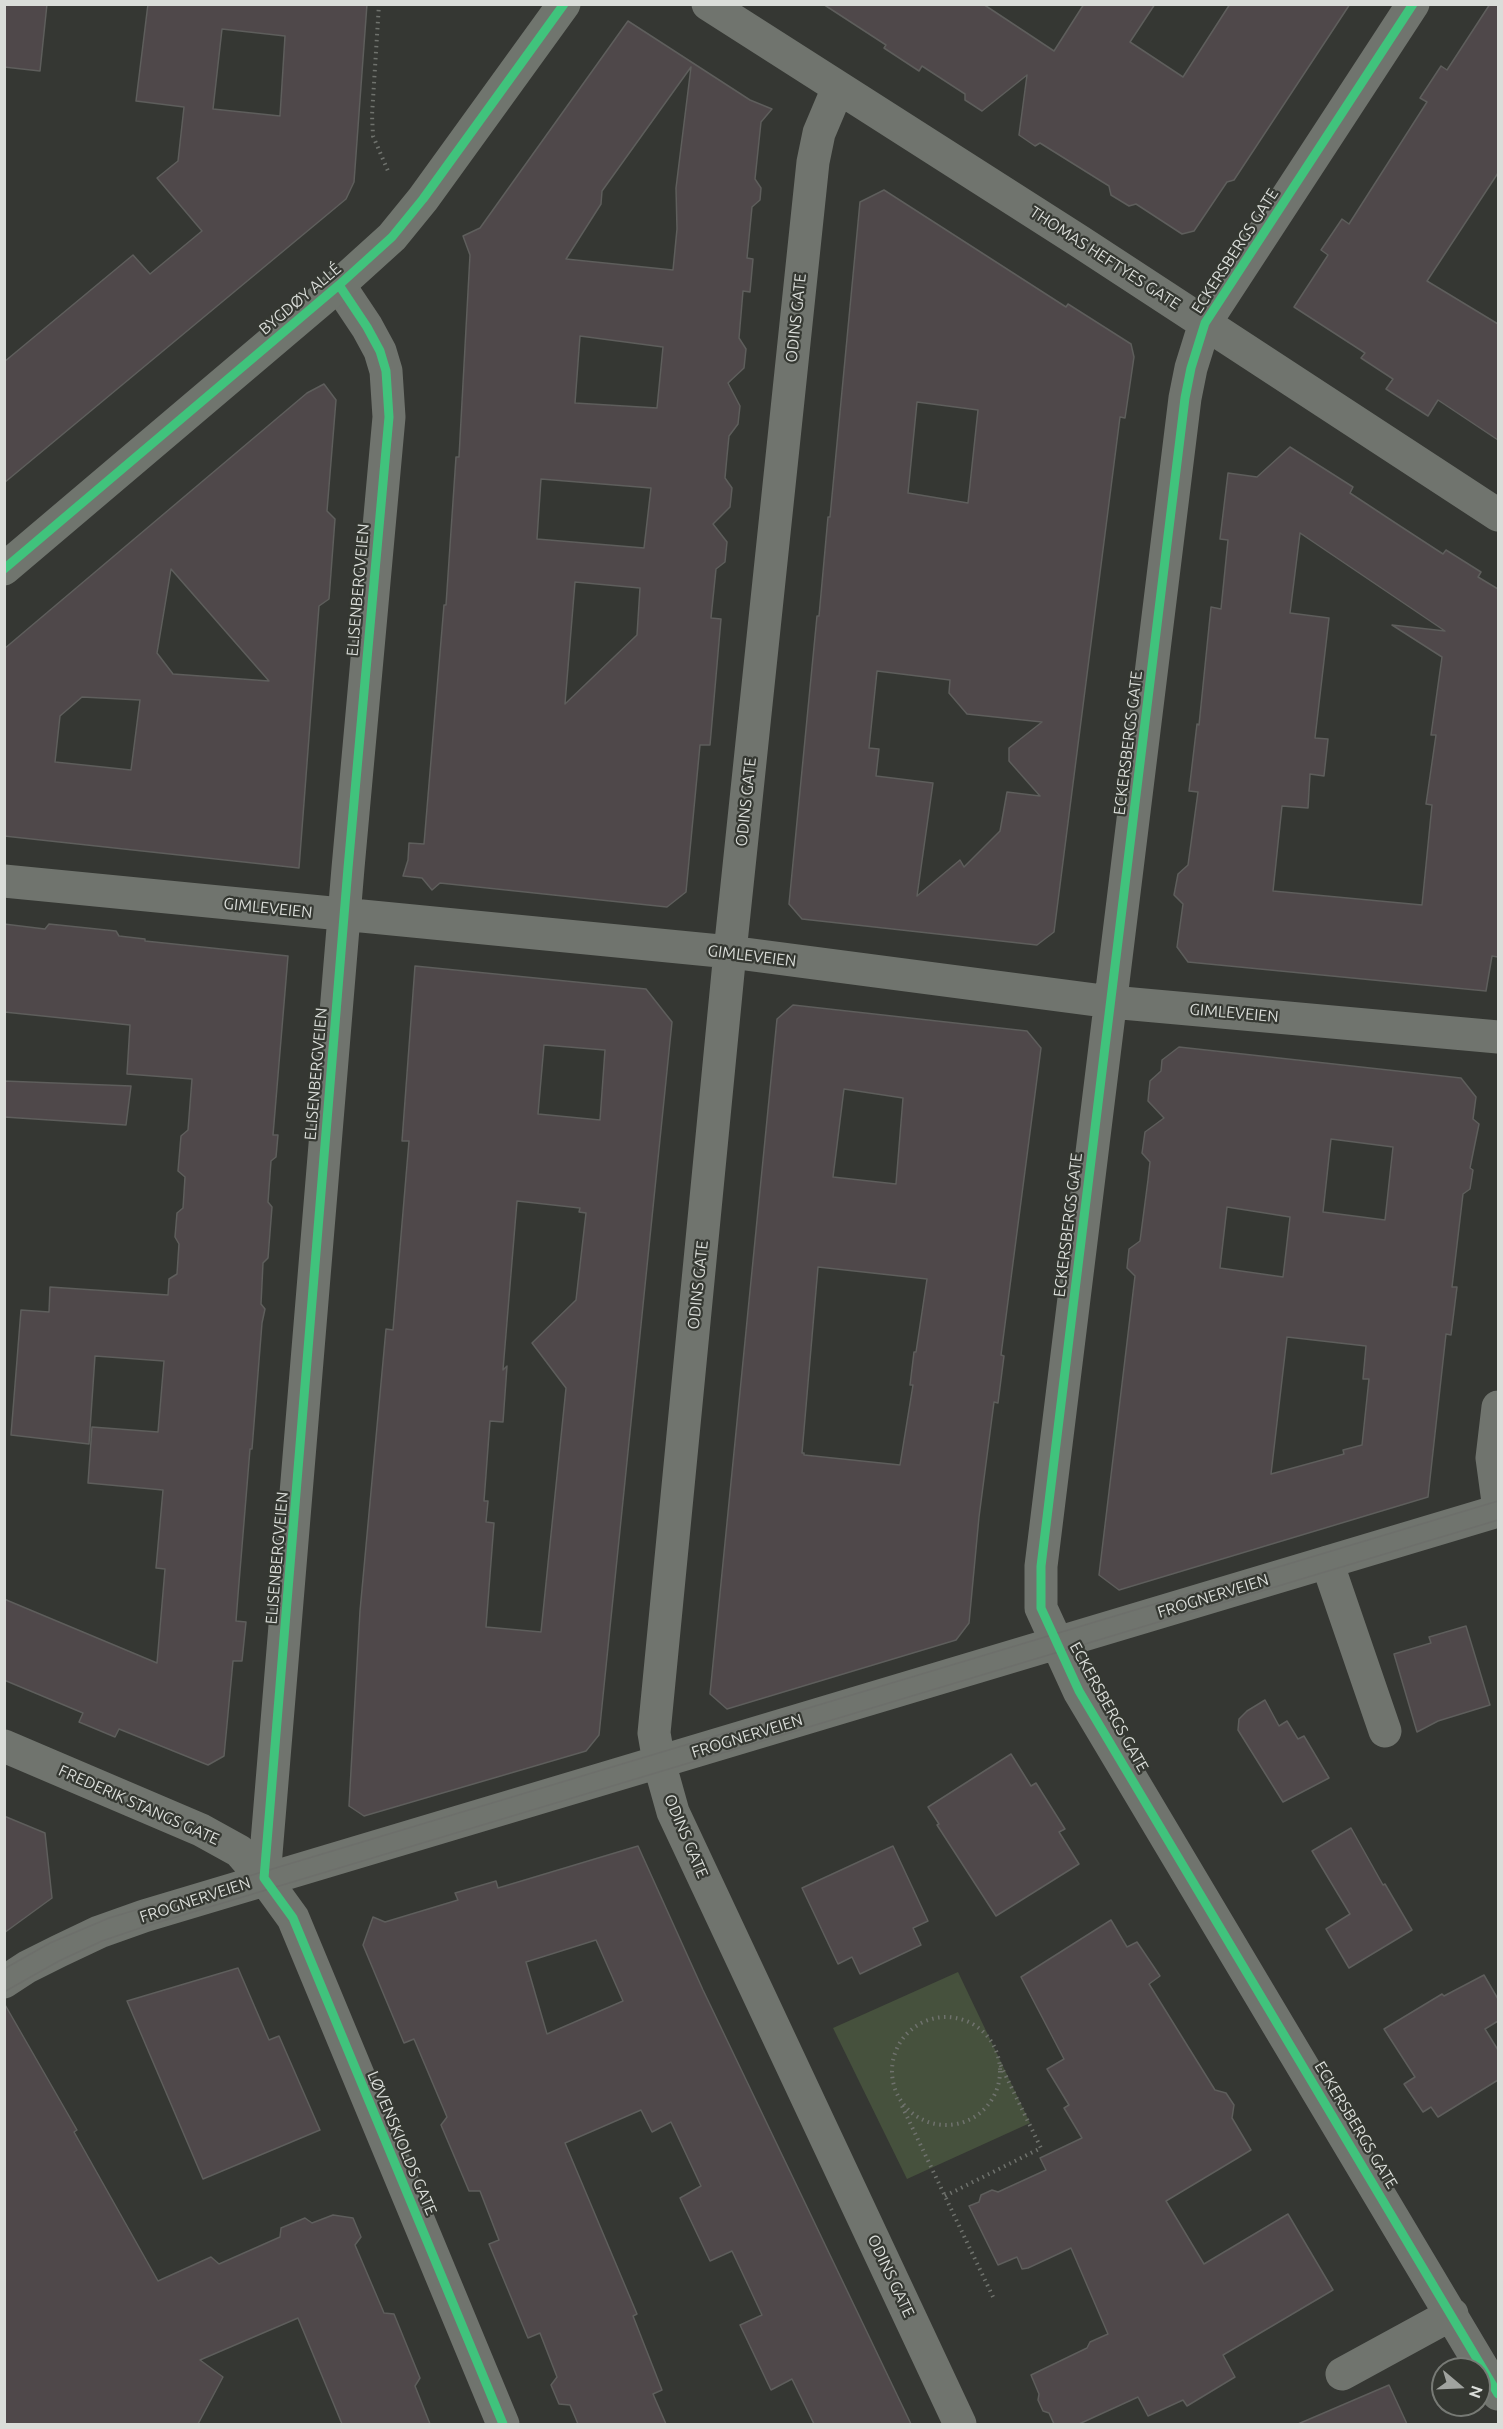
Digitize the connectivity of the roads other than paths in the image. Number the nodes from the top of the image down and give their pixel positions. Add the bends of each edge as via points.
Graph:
1 (564, 4) edge
2 (708, 4) edge
3 (1413, 4) edge
4 (838, 88) junction
5 (339, 285) junction
6 (1205, 323) junction
7 (1498, 515) edge
8 (4, 569) edge
9 (4, 881) edge
10 (344, 915) junction
11 (730, 952) junction
12 (1111, 1002) junction
13 (1498, 1037) edge
14 (1498, 1407) edge
15 (1498, 1502) edge
16 (1498, 1511) edge
17 (1328, 1562) junction
18 (1056, 1644) junction
19 (1385, 1731) dead end
20 (4, 1746) edge
21 (659, 1762) junction
22 (264, 1878) junction
23 (4, 1982) edge
24 (1452, 2314) junction
25 (1342, 2374) dead end
26 (1498, 2394) edge
27 (503, 2424) edge
28 (960, 2424) edge

1 - 5 main road, BYGDØY ALLÉ via 407,219
2 - 4 street, THOMAS HEFTYES GATE
3 - 6 street, ECKERSBERGS GATE
4 - 6 street, THOMAS HEFTYES GATE
4 - 11 street, ODINS GATE via 819,133 813,162
5 - 8 main road, BYGDØY ALLÉ
5 - 10 street, ELISENBERGVEIEN via 380,351 389,392
6 - 7 street, THOMAS HEFTYES GATE
6 - 12 street, ECKERSBERGS GATE via 1185,399
9 - 10 street, GIMLEVEIEN
10 - 11 street, GIMLEVEIEN
10 - 22 street, ELISENBERGVEIEN
11 - 12 street, GIMLEVEIEN
11 - 21 street, ODINS GATE via 654,1733
12 - 13 street, GIMLEVEIEN
12 - 18 street, ECKERSBERGS GATE via 1041,1566 1041,1608
14 - 15 street via 1492,1458
16 - 17 street, FROGNERVEIEN
17 - 18 street, FROGNERVEIEN
17 - 19 street
18 - 21 street, FROGNERVEIEN
18 - 24 street, ECKERSBERGS GATE via 1079,1691
20 - 22 street, FREDERIK STANGS GATE via 201,1830 239,1851
21 - 22 street, FROGNERVEIEN
21 - 28 street, ODINS GATE via 673,1812
22 - 23 street, FROGNERVEIEN via 99,1932
22 - 27 street, LØVENSKIOLDS GATE via 293,1918
24 - 25 street
24 - 26 street, ECKERSBERGS GATE

